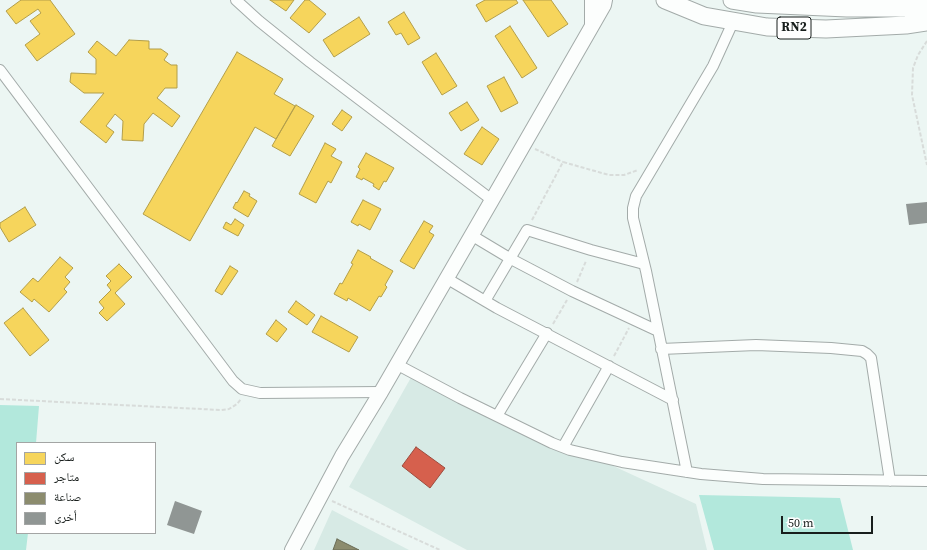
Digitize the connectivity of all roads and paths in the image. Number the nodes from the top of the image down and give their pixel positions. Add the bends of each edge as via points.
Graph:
1 (236, 0) edge
2 (592, 0) edge
3 (605, 0) edge
4 (665, 0) edge
5 (732, 0) edge
6 (927, 5) edge
7 (733, 22) junction
8 (927, 22) edge
9 (592, 26) junction
10 (927, 41) edge
11 (0, 70) edge
12 (524, 144) junction
13 (657, 161) junction
14 (563, 162) junction
15 (927, 165) edge
16 (492, 200) junction
17 (527, 230) junction
18 (471, 236) junction
19 (510, 258) junction
20 (644, 264) junction
21 (446, 278) junction
22 (485, 301) junction
23 (633, 320) junction
24 (658, 331) junction
25 (547, 333) junction
26 (661, 349) junction
27 (396, 364) junction
28 (609, 366) junction
29 (249, 390) junction
30 (381, 392) junction
31 (0, 399) edge
32 (672, 400) junction
33 (497, 416) junction
34 (563, 447) junction
35 (687, 472) junction
36 (890, 481) junction
37 (927, 481) edge
38 (320, 496) junction
39 (292, 550) edge
40 (440, 550) edge

1 - 16 street via 310,62
2 - 9 main road
3 - 9 main road
4 - 7 highway, RN2 via 704,16
5 - 6 highway, RN2 via 757,4 847,8 907,8
7 - 8 highway, RN2 via 767,27 826,29 906,26
7 - 13 street via 713,66
9 - 12 main road
10 - 15 path via 913,68 912,95
11 - 29 street via 233,381 242,389
12 - 14 path
12 - 16 main road
13 - 14 path via 624,175 609,175
13 - 20 street via 636,196 633,208
14 - 17 path
16 - 18 main road
17 - 19 street
17 - 20 street
18 - 19 street
18 - 21 main road
19 - 22 street
19 - 23 street
20 - 24 street
21 - 22 street
21 - 27 main road
22 - 25 street
23 - 24 street
23 - 28 path
24 - 26 street
25 - 28 street
25 - 33 street
26 - 32 street
26 - 36 street via 756,345 862,350 871,358
27 - 30 main road
27 - 33 street
28 - 32 street
28 - 34 street
29 - 30 street via 260,393
29 - 31 path via 237,404 221,410
30 - 38 main road
32 - 35 street
33 - 34 street
34 - 35 street via 622,462
35 - 36 street via 762,479
36 - 37 street
38 - 39 main road
38 - 40 path

